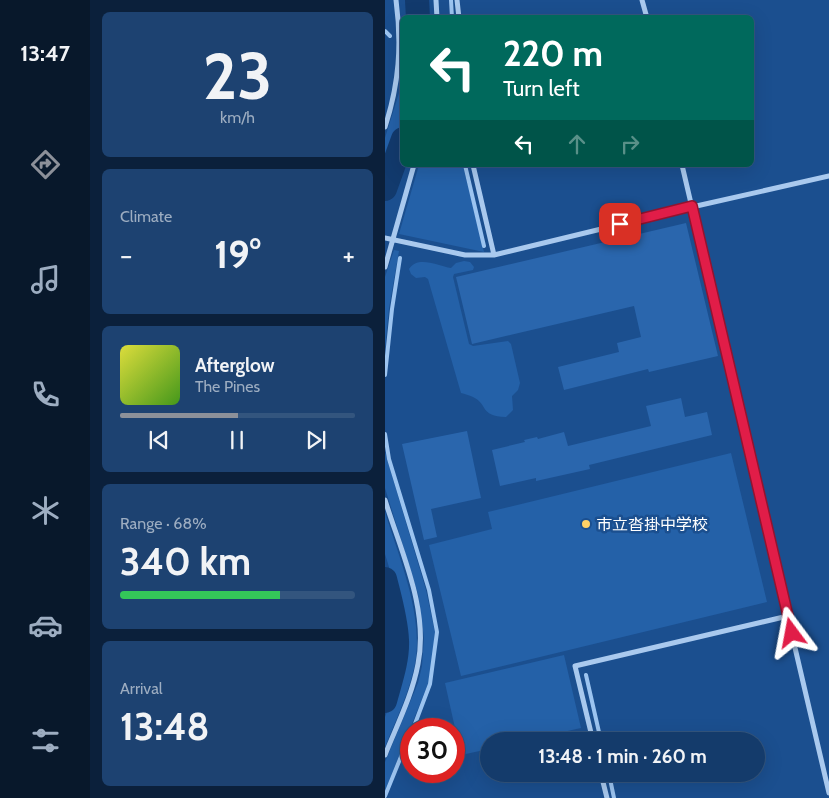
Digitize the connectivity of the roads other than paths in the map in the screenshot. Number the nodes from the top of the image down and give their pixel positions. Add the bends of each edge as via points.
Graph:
1 (396, 0) edge
2 (436, 0) edge
3 (457, 0) edge
4 (642, 0) edge
5 (437, 15) edge
6 (459, 15) edge
7 (646, 15) edge
8 (385, 127) edge
9 (413, 167) edge
10 (473, 167) edge
11 (682, 167) edge
12 (829, 176) edge
13 (692, 206) junction
14 (389, 239) edge
15 (494, 256) junction
16 (385, 267) edge
17 (385, 500) edge
18 (788, 616) junction
19 (591, 732) edge
20 (385, 754) edge
21 (603, 782) edge
22 (829, 793) edge
23 (607, 798) edge

1 - 8 street via 400,28 397,87
2 - 5 street
3 - 6 street
4 - 7 street
9 - 14 street
10 - 15 street
11 - 13 street
12 - 13 street
13 - 15 street
13 - 18 street
14 - 15 street via 465,255
14 - 16 street
17 - 20 street via 410,577 421,638 414,682
18 - 19 street via 575,666
18 - 22 street
21 - 23 street

